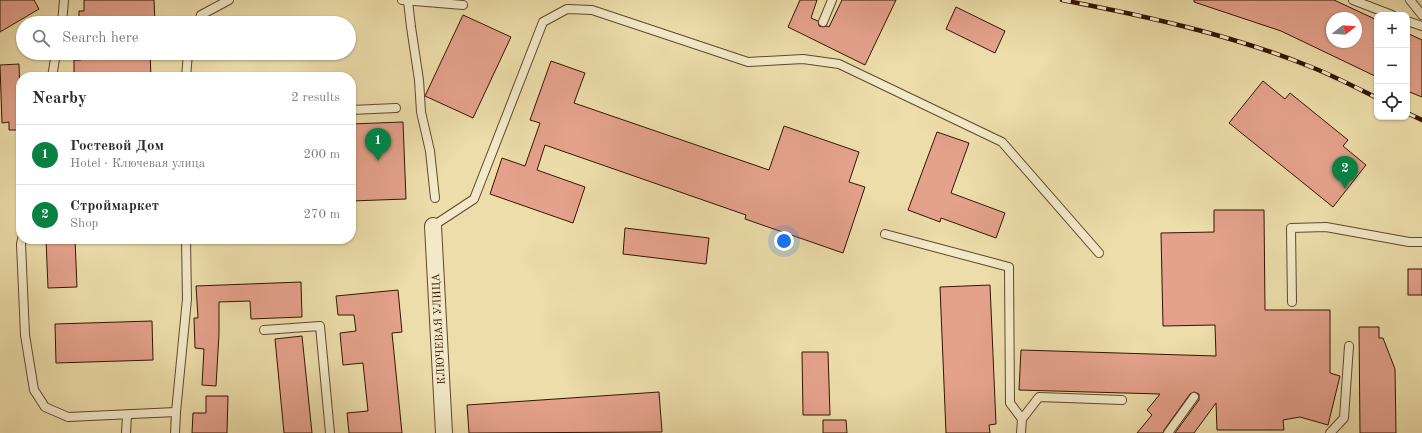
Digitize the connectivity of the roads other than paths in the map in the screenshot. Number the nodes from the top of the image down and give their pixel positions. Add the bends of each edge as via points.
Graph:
1 (64, 0) edge
2 (229, 0) edge
3 (405, 0) edge
4 (832, 0) edge
5 (1353, 0) edge
6 (1365, 0) edge
7 (1410, 0) edge
8 (463, 5) dead end
9 (1370, 7) junction
10 (1384, 12) edge
11 (1422, 15) edge
12 (63, 16) edge
13 (201, 16) edge
14 (823, 22) dead end
15 (1410, 22) edge
16 (1422, 26) edge
17 (55, 60) edge
18 (187, 60) edge
19 (53, 72) edge
20 (186, 72) edge
21 (396, 108) dead end
22 (356, 110) edge
23 (435, 198) dead end
24 (433, 226) joint
25 (885, 234) dead end
26 (1422, 242) edge
27 (21, 244) edge
28 (186, 244) edge
29 (1099, 253) dead end
30 (1292, 302) dead end
31 (264, 330) dead end
32 (1349, 346) dead end
33 (1194, 397) dead end
34 (1122, 400) dead end
35 (176, 412) junction
36 (126, 415) junction
37 (1022, 419) junction
38 (126, 433) edge
39 (175, 433) edge
40 (330, 433) edge
41 (444, 433) edge
42 (1021, 433) edge
43 (1168, 433) edge
44 (1330, 433) edge

1 - 12 lane
2 - 13 lane
3 - 8 lane
3 - 23 lane via 419,80 420,112 430,151
4 - 14 lane
5 - 9 lane
6 - 9 lane
7 - 11 lane
9 - 10 lane
15 - 16 lane
17 - 19 lane
18 - 20 lane
21 - 22 lane
24 - 29 lane via 474,199 543,22 567,9 592,10 748,62 803,59 839,64 853,70 1002,142
24 - 41 street, КЛЮЧЕВАЯ УЛИЦА
25 - 37 lane via 1009,267 1010,403
26 - 30 lane via 1409,242 1326,227 1291,228
27 - 36 lane via 25,335 34,390 45,407 68,416
28 - 35 lane via 187,299
31 - 40 lane via 320,326
32 - 44 lane via 1344,418
33 - 43 lane
34 - 37 lane via 1039,397
35 - 36 lane
35 - 39 lane
36 - 38 lane
37 - 42 lane

